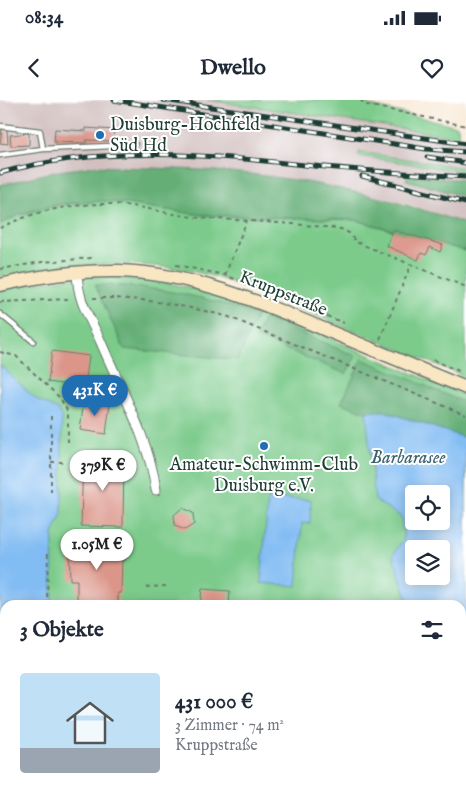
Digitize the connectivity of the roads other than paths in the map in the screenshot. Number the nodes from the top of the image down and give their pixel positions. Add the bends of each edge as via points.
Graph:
1 (0, 126) edge
2 (135, 145) dead end
3 (43, 149) junction
4 (0, 155) edge
5 (77, 272) junction
6 (0, 285) edge
7 (0, 314) edge
8 (33, 341) dead end
9 (466, 388) edge
10 (156, 490) dead end

1 - 3 lane via 40,131
2 - 3 lane
3 - 4 lane
5 - 6 street, Kruppstraße
5 - 9 street, Kruppstraße via 120,271 206,284 259,301
5 - 10 street via 79,298 154,470
7 - 8 lane

